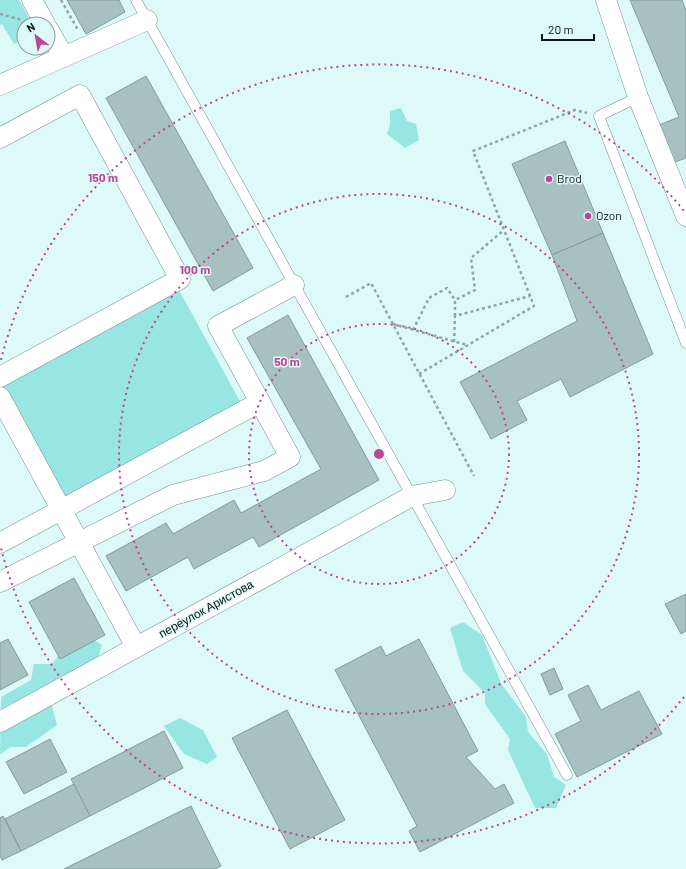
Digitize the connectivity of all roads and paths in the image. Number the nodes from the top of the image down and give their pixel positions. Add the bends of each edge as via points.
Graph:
1 (32, 0) edge
2 (136, 0) edge
3 (606, 0) edge
4 (0, 14) edge
5 (35, 16) edge
6 (16, 18) edge
7 (147, 20) junction
8 (56, 43) edge
9 (64, 57) junction
10 (0, 85) edge
11 (638, 97) junction
12 (599, 116) junction
13 (0, 138) edge
14 (686, 216) edge
15 (504, 230) junction
16 (294, 285) junction
17 (530, 296) junction
18 (346, 297) dead end
19 (455, 300) junction
20 (455, 316) junction
21 (393, 324) junction
22 (413, 330) junction
23 (454, 342) junction
24 (686, 343) edge
25 (467, 346) junction
26 (419, 374) junction
27 (0, 377) edge
28 (0, 397) edge
29 (260, 402) junction
30 (474, 476) dead end
31 (445, 490) dead end
32 (412, 496) junction
33 (62, 510) junction
34 (0, 543) edge
35 (79, 543) junction
36 (0, 582) edge
37 (136, 647) junction
38 (0, 722) edge
39 (567, 775) dead end

1 - 5 street
2 - 7 lane
3 - 11 street
4 - 6 path
7 - 9 street
7 - 16 lane
8 - 9 street
9 - 10 street
11 - 12 lane
11 - 14 street
12 - 15 path via 575,110 473,151
12 - 24 lane
13 - 27 street via 80,94 180,279
15 - 17 path
15 - 19 path via 471,258 475,290
16 - 29 street via 218,326
16 - 32 lane
17 - 20 path
17 - 25 path via 534,306
18 - 21 path via 371,283
19 - 20 path
19 - 22 path via 447,288 429,298
20 - 23 path
21 - 22 path
21 - 26 path
22 - 23 path
23 - 25 path
25 - 26 path
26 - 30 path
28 - 33 street
29 - 33 street
29 - 35 street via 290,457 264,471 173,495
31 - 32 street, переулок Аристова
32 - 37 street, переулок Аристова
32 - 39 lane
33 - 34 street
33 - 35 street
35 - 36 street
35 - 37 street
37 - 38 street, переулок Аристова

